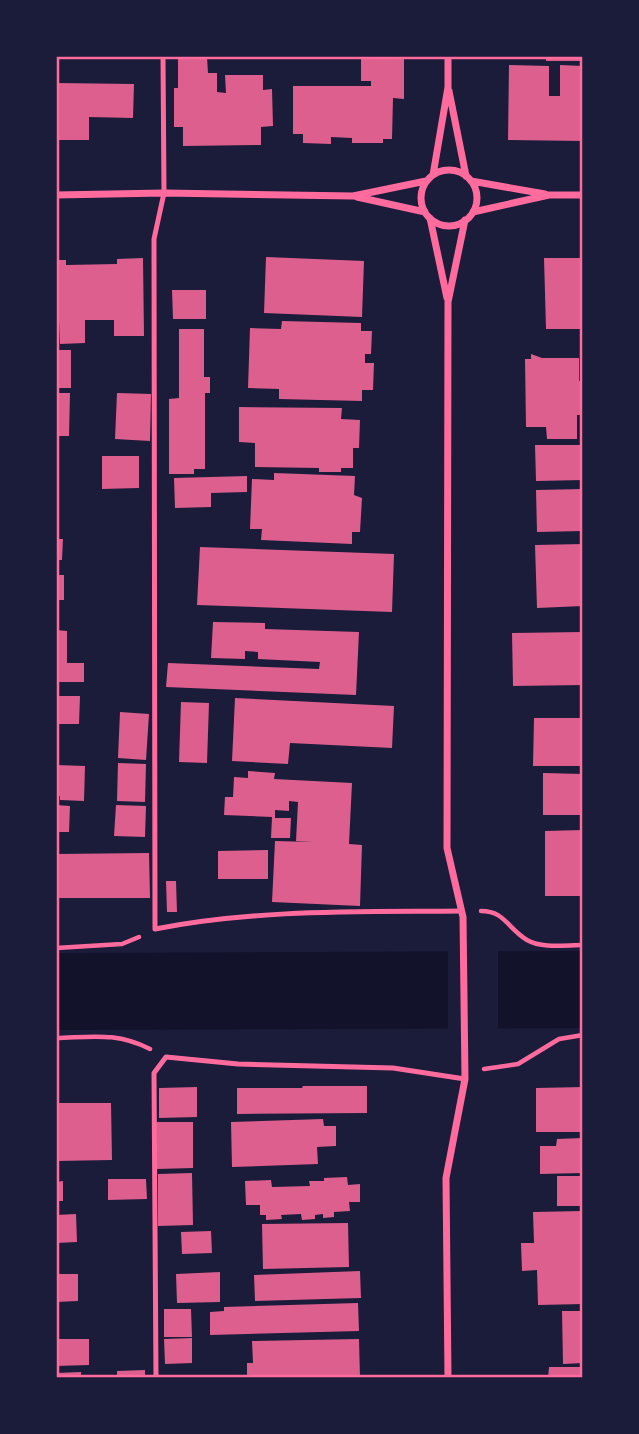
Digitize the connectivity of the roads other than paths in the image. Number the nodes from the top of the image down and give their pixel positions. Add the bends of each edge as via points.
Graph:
1 (163, 56) edge
2 (448, 56) edge
3 (448, 87) junction
4 (433, 175) junction
5 (468, 178) junction
6 (426, 181) junction
7 (164, 193) junction
8 (56, 195) edge
9 (549, 195) junction
10 (583, 195) edge
11 (353, 196) junction
12 (472, 212) junction
13 (427, 215) junction
14 (465, 220) junction
15 (448, 302) junction
16 (462, 911) junction
17 (465, 1079) junction
18 (156, 1378) edge
19 (448, 1378) edge

1 - 7 lane
2 - 3 street
3 - 4 street
3 - 5 street
4 - 5 street via 450,170
4 - 6 street
5 - 9 street
5 - 12 street via 476,196
6 - 11 street
6 - 13 street via 421,197
7 - 8 street
7 - 11 street
7 - 16 lane via 154,239 155,929 276,913
9 - 10 street
9 - 12 street
11 - 13 street
12 - 14 street
13 - 14 street via 447,225
13 - 15 street
14 - 15 street
15 - 16 street via 447,848
16 - 17 street
17 - 18 lane via 393,1069 238,1065 166,1057 154,1073
17 - 19 street via 446,1178

